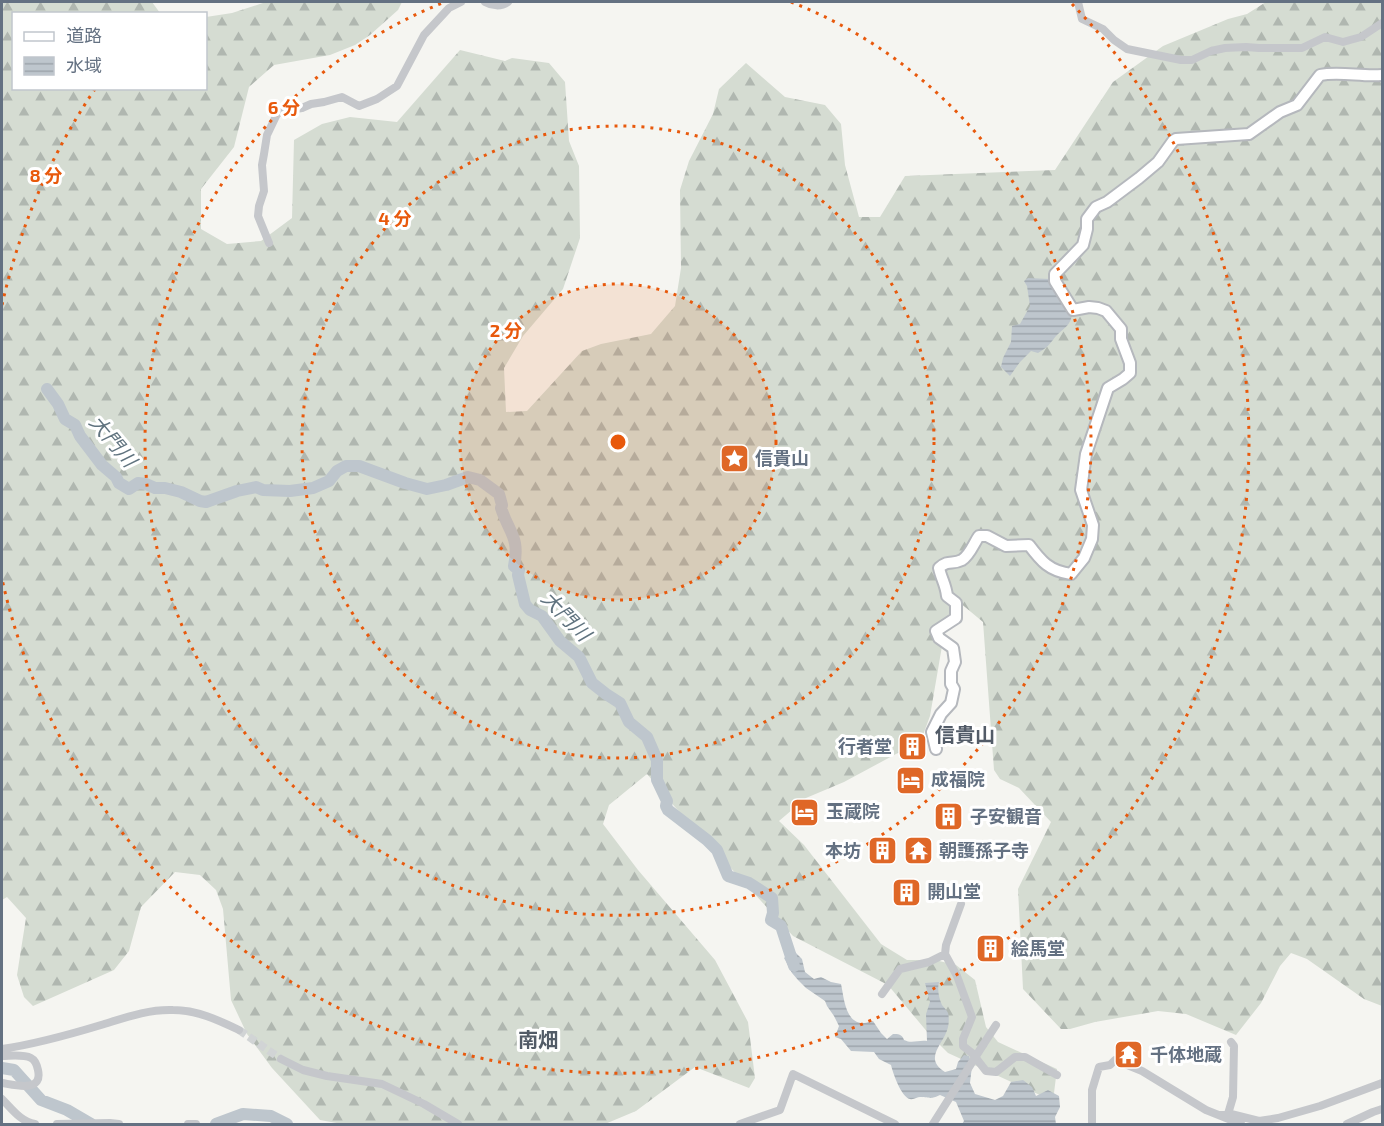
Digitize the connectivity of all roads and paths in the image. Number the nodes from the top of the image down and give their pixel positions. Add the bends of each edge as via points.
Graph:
1 (461, 2) edge
2 (485, 2) edge
3 (508, 2) edge
4 (1078, 2) edge
5 (1383, 22) edge
6 (1383, 75) edge
7 (269, 243) dead end
8 (936, 749) dead end
9 (961, 904) dead end
10 (945, 954) junction
11 (882, 994) dead end
12 (996, 1025) dead end
13 (239, 1030) tunnel mouth
14 (1232, 1042) dead end
15 (2, 1049) edge
16 (2, 1056) edge
17 (281, 1059) tunnel mouth
18 (1057, 1075) dead end
19 (2, 1083) edge
20 (1383, 1083) edge
21 (2, 1099) edge
22 (1383, 1109) edge
23 (1223, 1115) junction
24 (760, 1117) junction
25 (35, 1125) edge
26 (57, 1125) edge
27 (119, 1125) edge
28 (188, 1125) edge
29 (196, 1125) edge
30 (458, 1125) edge
31 (740, 1125) edge
32 (769, 1125) edge
33 (895, 1125) edge
34 (933, 1125) edge
35 (1092, 1125) edge
36 (1241, 1125) edge
37 (1347, 1125) edge

1 - 7 street via 449,8 427,31 397,86 377,99 359,106 342,97 277,114 267,135 262,165 264,191 258,216
2 - 3 street
4 - 5 street via 1082,19 1103,29 1127,49 1181,60 1226,48 1302,48 1325,37 1343,42 1361,37
6 - 8 main road via 1320,75 1297,105 1249,134 1176,139 1158,162 1096,207 1087,219 1083,245 1055,274 1055,281 1073,310 1089,307 1106,311 1121,329 1130,363 1130,373 1108,388 1086,454 1081,490 1094,525 1092,539 1071,574 1052,569 1029,544 1006,546 980,536 965,558 946,562 939,568 947,596 956,603 956,618 936,631 953,648 955,662 951,671 951,703 932,732
9 - 10 street
10 - 11 street via 900,969
10 - 18 street via 972,1017 963,1046 986,1071 996,1072 1016,1057 1025,1057
12 - 34 street, bridge
13 - 15 street via 190,1011 156,1011
14 - 23 street via 1233,1097
16 - 19 street via 32,1058 39,1073 33,1084
17 - 30 street via 327,1076 382,1084
20 - 23 street via 1278,1118 1259,1121
21 - 25 street via 22,1119
22 - 37 street
23 - 35 street via 1206,1110 1142,1071 1115,1060 1099,1067 1092,1090
23 - 36 street
24 - 31 street
24 - 32 street
24 - 33 street via 780,1110 793,1074
26 - 27 street
28 - 29 street

